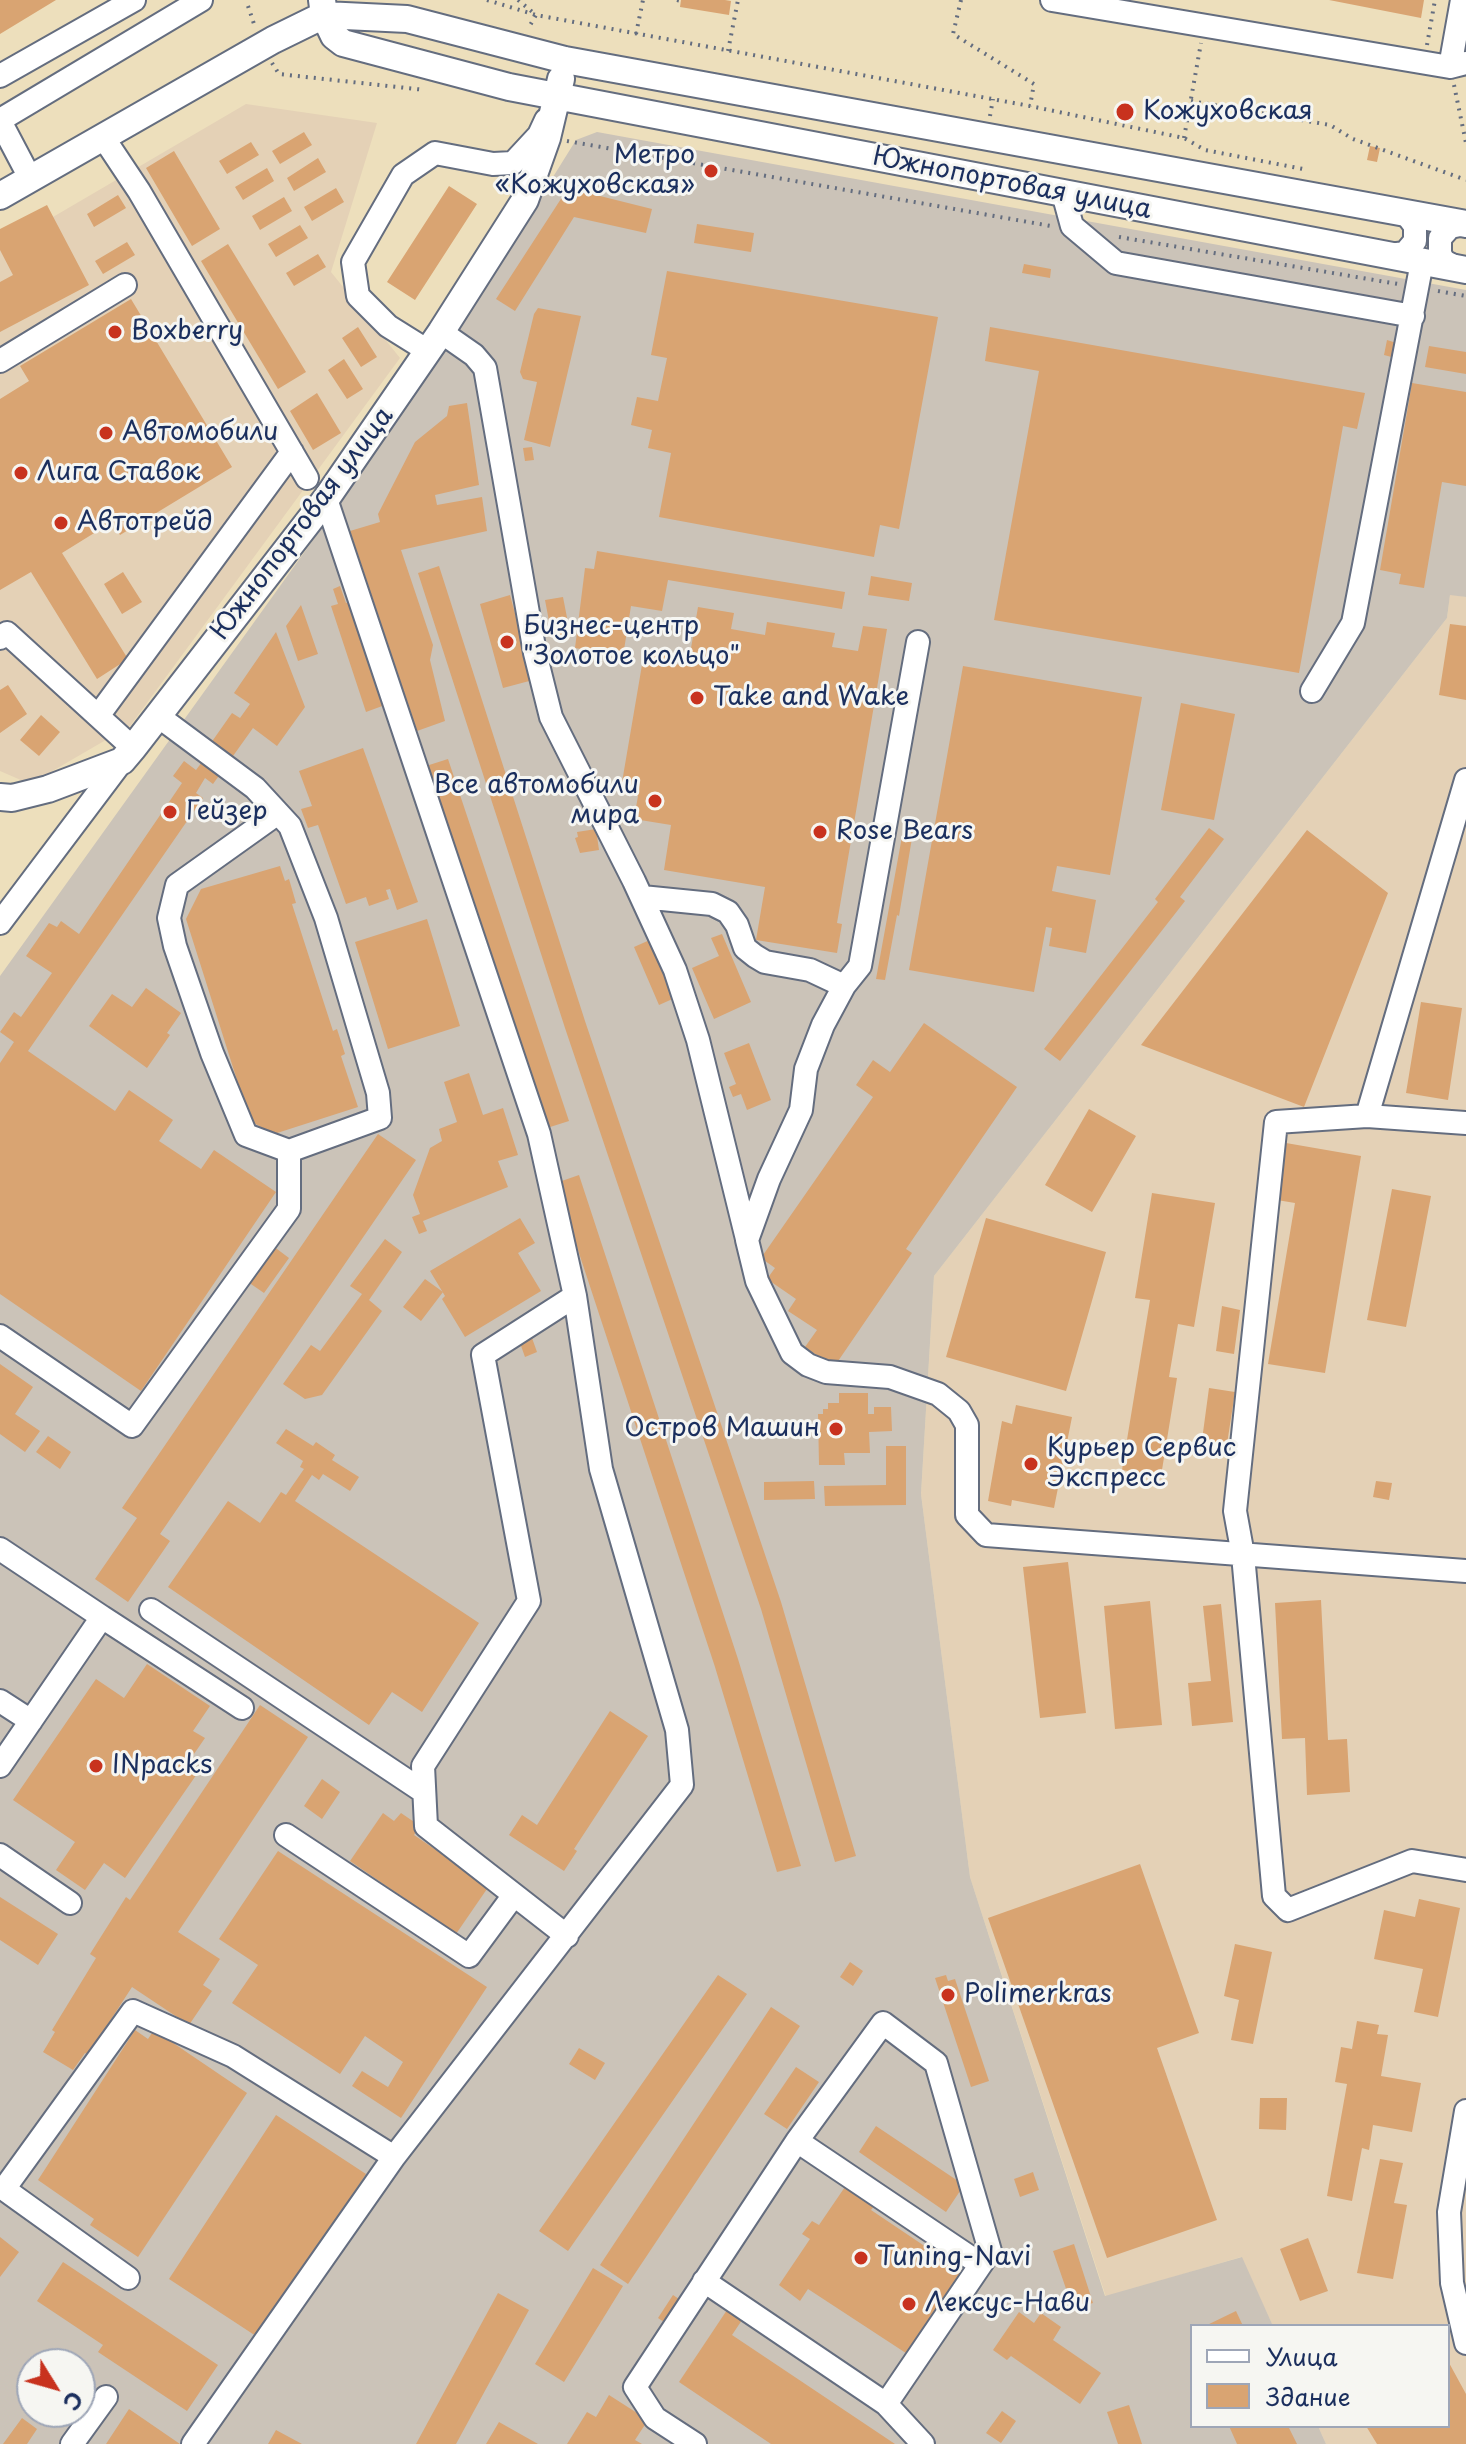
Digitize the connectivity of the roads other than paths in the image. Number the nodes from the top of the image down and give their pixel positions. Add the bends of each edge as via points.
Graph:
1 (134, 0) edge
2 (201, 0) edge
3 (371, 0) edge
4 (1052, 0) edge
5 (1462, 0) edge
6 (323, 7) edge
7 (407, 19) junction
8 (565, 60) junction
9 (1458, 65) edge
10 (0, 76) edge
11 (557, 97) junction
12 (0, 121) edge
13 (103, 137) junction
14 (30, 178) junction
15 (2, 189) edge
16 (1063, 193) junction
17 (1398, 211) junction
18 (1465, 224) edge
19 (1390, 255) junction
20 (1461, 269) edge
21 (1421, 275) junction
22 (125, 285) dead end
23 (1413, 316) junction
24 (434, 342) junction
25 (0, 361) edge
26 (292, 452) junction
27 (307, 478) dead end
28 (326, 499) junction
29 (0, 638) edge
30 (918, 642) dead end
31 (1312, 691) dead end
32 (98, 716) junction
33 (158, 716) junction
34 (128, 755) junction
35 (1466, 780) edge
36 (0, 797) edge
37 (278, 813) junction
38 (642, 897) junction
39 (0, 923) edge
40 (844, 986) junction
41 (1367, 1116) junction
42 (1466, 1123) edge
43 (289, 1151) junction
44 (747, 1240) junction
45 (575, 1296) junction
46 (0, 1336) edge
47 (0, 1549) edge
48 (1243, 1555) junction
49 (1466, 1571) edge
50 (151, 1610) dead end
51 (102, 1617) junction
52 (0, 1701) edge
53 (242, 1708) dead end
54 (31, 1721) junction
55 (0, 1766) edge
56 (424, 1792) junction
57 (286, 1835) dead end
58 (0, 1855) edge
59 (1466, 1870) edge
60 (514, 1895) junction
61 (70, 1903) dead end
62 (567, 1936) junction
63 (1466, 2111) edge
64 (797, 2141) junction
65 (394, 2157) junction
66 (980, 2264) junction
67 (128, 2278) dead end
68 (704, 2281) junction
69 (1466, 2343) edge
70 (106, 2397) dead end
71 (886, 2404) junction
72 (72, 2444) edge
73 (193, 2444) edge
74 (695, 2444) edge
75 (923, 2444) edge

1 - 10 street
2 - 12 street
3 - 7 main road
4 - 9 street
5 - 9 street
6 - 7 main road, Южнопортовая улица
6 - 11 main road, Южнопортовая улица via 334,36 343,43
6 - 13 main road
7 - 8 main road, Южнопортовая улица
8 - 11 main road, Южнопортовая улица
8 - 17 main road, Южнопортовая улица
11 - 16 main road, Южнопортовая улица
11 - 24 main road, Южнопортовая улица via 525,200
11 - 24 street via 539,135 513,163 435,153 403,175 353,262 358,296 388,326
12 - 14 street
13 - 14 main road
13 - 26 street
14 - 15 main road
16 - 19 main road, Южнопортовая улица
16 - 23 street via 1072,226 1116,263
17 - 18 main road, Южнопортовая улица
17 - 19 street via 1415,226 1415,241 1405,253
18 - 20 street via 1450,227 1440,238 1444,261
19 - 21 main road, Южнопортовая улица
20 - 21 main road, Южнопортовая улица
21 - 23 street
22 - 25 street
23 - 31 street via 1353,623
24 - 28 main road, Южнопортовая улица
24 - 38 street via 474,355 485,368 551,717
26 - 27 street
26 - 32 street
28 - 33 main road, Южнопортовая улица
28 - 45 street via 539,1134
29 - 32 street via 7,633
30 - 40 street via 860,966
32 - 34 street
33 - 34 main road, Южнопортовая улица
33 - 37 street via 255,788
34 - 36 main road via 48,789
34 - 39 street, Южнопортовая улица
35 - 41 street
37 - 43 street via 290,826 326,918 378,1093 380,1118
37 - 43 street via 177,885 169,918 212,1053 246,1135
38 - 40 street via 712,904 728,912 745,948 755,956 810,970
38 - 44 street via 675,970 698,1040
40 - 44 street via 806,1069 801,1110
41 - 42 street
41 - 48 street via 1276,1122 1235,1511
43 - 46 street via 289,1209 132,1426
44 - 48 street via 757,1281 792,1353 826,1372 890,1377 938,1394 959,1411 967,1425 967,1515 986,1535
45 - 56 street via 483,1355 529,1601 423,1766
45 - 62 street via 601,1469 677,1730 682,1785
47 - 51 street
48 - 49 street
48 - 59 street via 1274,1896 1288,1910 1412,1861
50 - 56 street
51 - 53 street
51 - 54 street
52 - 54 street
54 - 55 street
56 - 60 street via 426,1826
57 - 60 street via 469,1956
58 - 61 street
60 - 62 street
62 - 65 street
63 - 69 street via 1449,2212 1452,2283
64 - 66 street
64 - 66 street via 883,2023 936,2063 990,2251
64 - 68 street
65 - 67 street via 233,2056 133,2011 4,2189
65 - 73 street
66 - 71 street
68 - 71 street
68 - 74 street via 635,2387 655,2418
70 - 72 street
71 - 75 street

